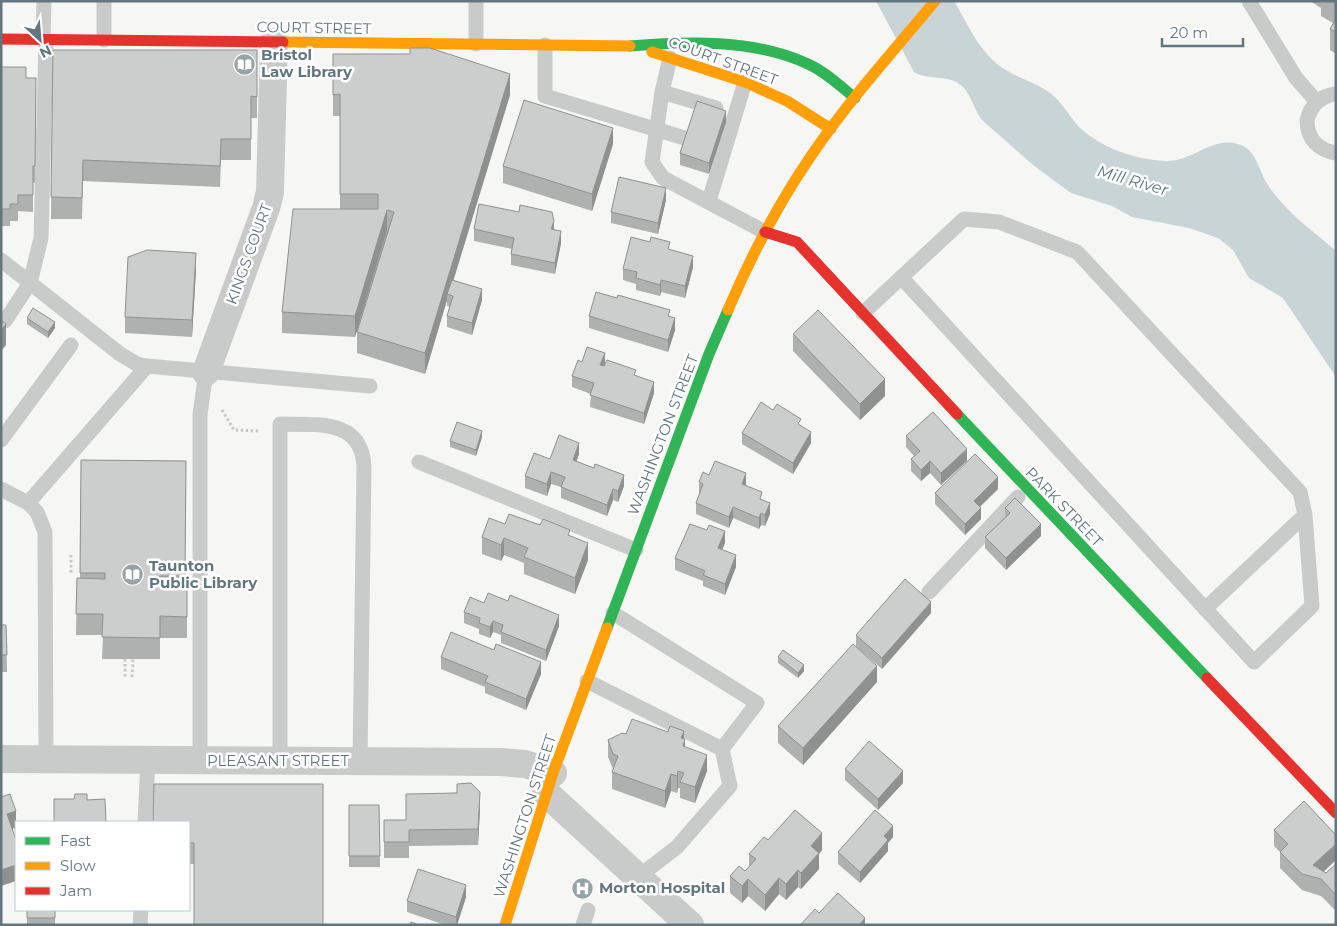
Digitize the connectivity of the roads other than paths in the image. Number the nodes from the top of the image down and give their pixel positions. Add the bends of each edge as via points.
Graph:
1 (44, 1) edge
2 (104, 1) edge
3 (476, 1) edge
4 (935, 1) edge
5 (1249, 1) edge
6 (1, 39) edge
7 (44, 40) junction
8 (104, 40) junction
9 (274, 42) junction
10 (476, 44) junction
11 (546, 45) junction
12 (626, 46) junction
13 (670, 58) junction
14 (745, 82) junction
15 (662, 92) junction
16 (1336, 94) edge
17 (855, 98) junction
18 (1317, 102) junction
19 (734, 114) junction
20 (831, 129) junction
21 (658, 131) junction
22 (688, 139) edge
23 (1336, 153) edge
24 (709, 201) junction
25 (765, 232) junction
26 (1, 260) edge
27 (901, 277) junction
28 (30, 283) junction
29 (863, 313) junction
30 (5, 321) edge
31 (71, 344) dead end
32 (147, 366) junction
33 (204, 384) junction
34 (370, 386) dead end
35 (1, 440) edge
36 (419, 462) dead end
37 (1026, 488) junction
38 (1, 489) edge
39 (28, 503) junction
40 (1305, 515) junction
41 (636, 550) junction
42 (929, 592) dead end
43 (1205, 609) junction
44 (613, 613) junction
45 (587, 681) junction
46 (722, 749) junction
47 (1, 759) edge
48 (46, 760) junction
49 (148, 760) junction
50 (200, 760) junction
51 (280, 761) junction
52 (360, 761) junction
53 (549, 783) junction
54 (1336, 813) edge
55 (145, 821) edge
56 (638, 877) junction
57 (141, 911) edge
58 (140, 925) edge
59 (505, 925) edge
60 (690, 925) edge

1 - 7 lane
2 - 8 lane
3 - 10 lane
4 - 17 main road, WASHINGTON STREET
5 - 18 lane via 1292,72
6 - 7 main road, COURT STREET
7 - 8 main road, COURT STREET
7 - 28 lane via 43,222
8 - 9 main road, COURT STREET
9 - 10 main road, COURT STREET
9 - 33 street, KINGS COURT via 270,192
10 - 11 main road, COURT STREET
11 - 12 main road, COURT STREET
11 - 21 lane via 545,96
12 - 13 main road, COURT STREET
12 - 17 main road, COURT STREET via 702,44 776,54 808,64
13 - 14 main road, COURT STREET
13 - 15 lane
14 - 19 lane
14 - 20 main road, COURT STREET via 787,101
15 - 19 lane
15 - 21 lane
16 - 18 lane
17 - 20 main road, WASHINGTON STREET
18 - 23 lane via 1307,120 1309,134 1322,150
19 - 24 lane via 721,150
20 - 25 main road, WASHINGTON STREET via 795,178
21 - 22 lane
21 - 24 lane via 652,162 663,178
24 - 25 lane
25 - 29 main road, PARK STREET via 797,242
25 - 41 main road, WASHINGTON STREET via 721,324
26 - 28 lane
27 - 29 lane
27 - 40 lane via 964,219 999,222 1077,252 1300,492
27 - 43 lane
28 - 30 lane
28 - 32 lane via 120,354
29 - 37 main road, PARK STREET
31 - 35 lane
32 - 33 lane
32 - 39 lane
33 - 34 lane
33 - 50 lane
36 - 41 lane
37 - 42 lane
37 - 54 main road, PARK STREET
38 - 39 lane
39 - 48 lane via 37,512 46,532
40 - 43 lane
40 - 43 lane via 1312,606 1254,662
41 - 44 main road, WASHINGTON STREET
44 - 45 main road, WASHINGTON STREET
44 - 46 lane via 757,703
45 - 46 lane
45 - 53 main road, WASHINGTON STREET
46 - 56 lane via 730,786 677,847
47 - 48 street, PLEASANT STREET
48 - 49 street, PLEASANT STREET
49 - 50 street, PLEASANT STREET
49 - 55 lane
50 - 51 street, PLEASANT STREET
51 - 52 street, PLEASANT STREET
51 - 52 lane via 280,424 336,428 348,432 362,449
52 - 53 street, PLEASANT STREET via 514,762 525,764
53 - 56 street
53 - 59 main road, WASHINGTON STREET
56 - 60 street
57 - 58 lane

